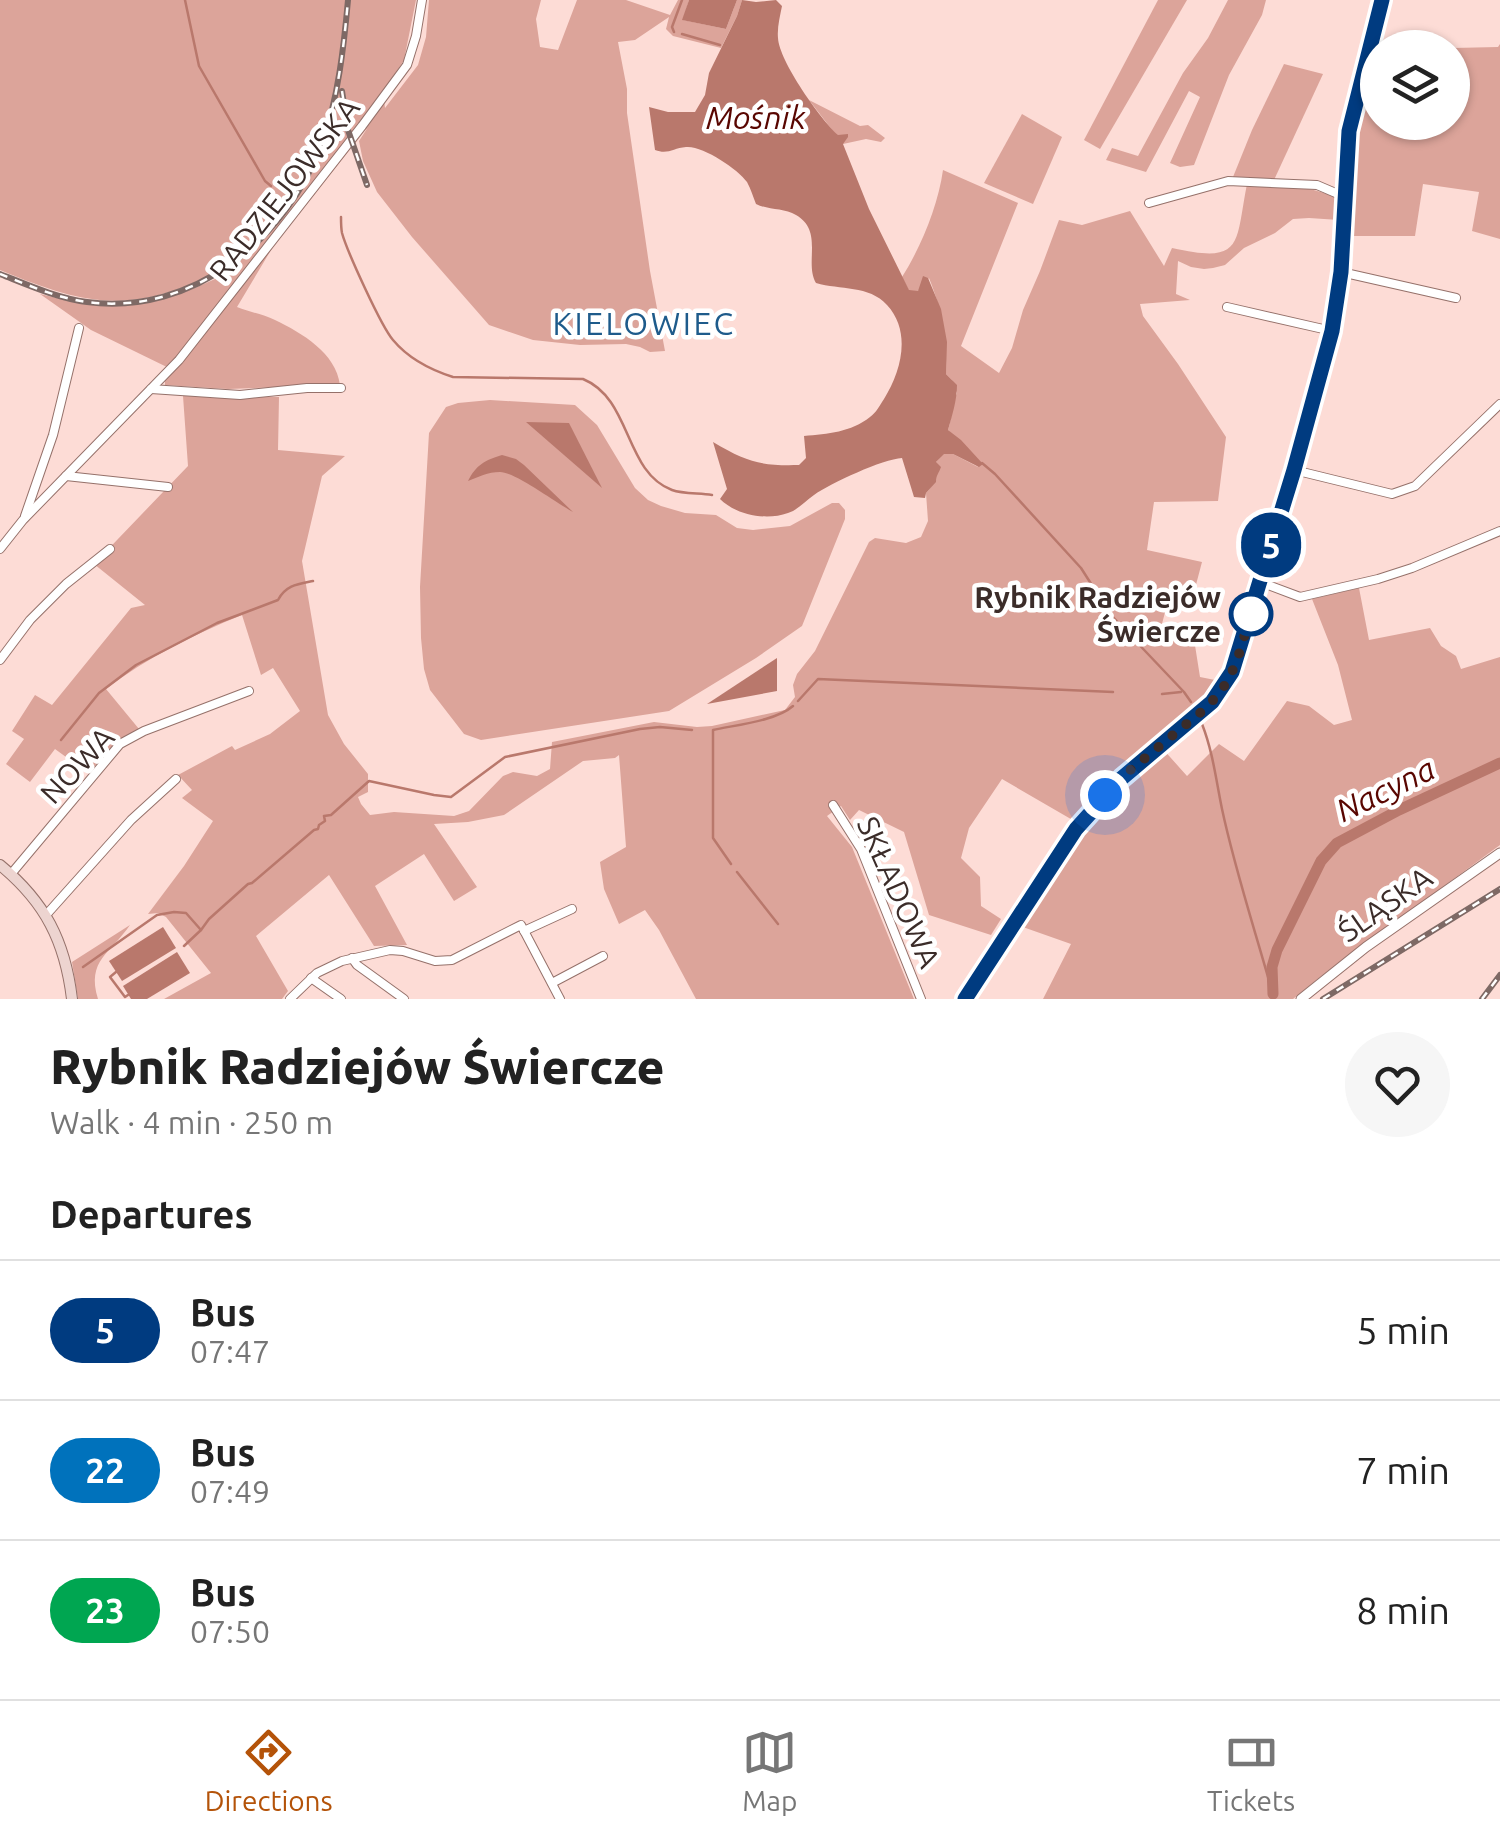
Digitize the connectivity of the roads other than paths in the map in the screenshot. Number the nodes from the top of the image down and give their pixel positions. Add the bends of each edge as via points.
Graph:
1 (422, 0) edge
2 (1382, 0) edge
3 (1345, 197) junction
4 (1150, 203) dead end
5 (1341, 272) junction
6 (1456, 298) dead end
7 (1226, 308) dead end
8 (79, 328) dead end
9 (1332, 331) junction
10 (341, 388) dead end
11 (151, 389) junction
12 (1500, 404) edge
13 (1294, 470) junction
14 (66, 476) junction
15 (168, 488) dead end
16 (23, 520) junction
17 (1500, 531) edge
18 (110, 548) dead end
19 (0, 549) edge
20 (1260, 582) junction
21 (0, 660) edge
22 (249, 691) dead end
23 (176, 779) dead end
24 (833, 805) dead end
25 (1500, 854) edge
26 (0, 864) edge
27 (11, 874) junction
28 (572, 909) dead end
29 (46, 915) junction
30 (524, 932) junction
31 (603, 956) dead end
32 (352, 958) junction
33 (310, 978) junction
34 (552, 983) junction
35 (72, 999) edge
36 (290, 999) edge
37 (341, 999) edge
38 (404, 999) edge
39 (560, 999) edge
40 (921, 999) edge
41 (965, 999) edge
42 (1301, 999) edge

1 - 11 street, RADZIEJOWSKA via 407,65
2 - 3 street via 1351,119
3 - 4 street via 1317,185 1228,180
3 - 5 street
5 - 6 street
5 - 9 street
7 - 9 street
8 - 16 street
9 - 13 street
10 - 11 street via 254,395
11 - 14 street, RADZIEJOWSKA
12 - 13 street via 1402,492
13 - 20 street
14 - 15 street
14 - 16 street, RADZIEJOWSKA
16 - 19 street
17 - 20 street via 1412,568 1300,596
18 - 21 street via 30,620
20 - 41 street via 1222,690 1090,813
22 - 27 street, NOWA via 120,744
23 - 29 street
24 - 40 street, SKŁADOWA via 861,849
25 - 42 street, ŚLĄSKA
26 - 27 main road
27 - 29 main road
28 - 30 street
29 - 35 main road
30 - 32 street via 521,925 448,961 394,950
30 - 34 street
31 - 34 street
32 - 33 street
32 - 38 street
33 - 36 street
33 - 37 street
34 - 39 street

